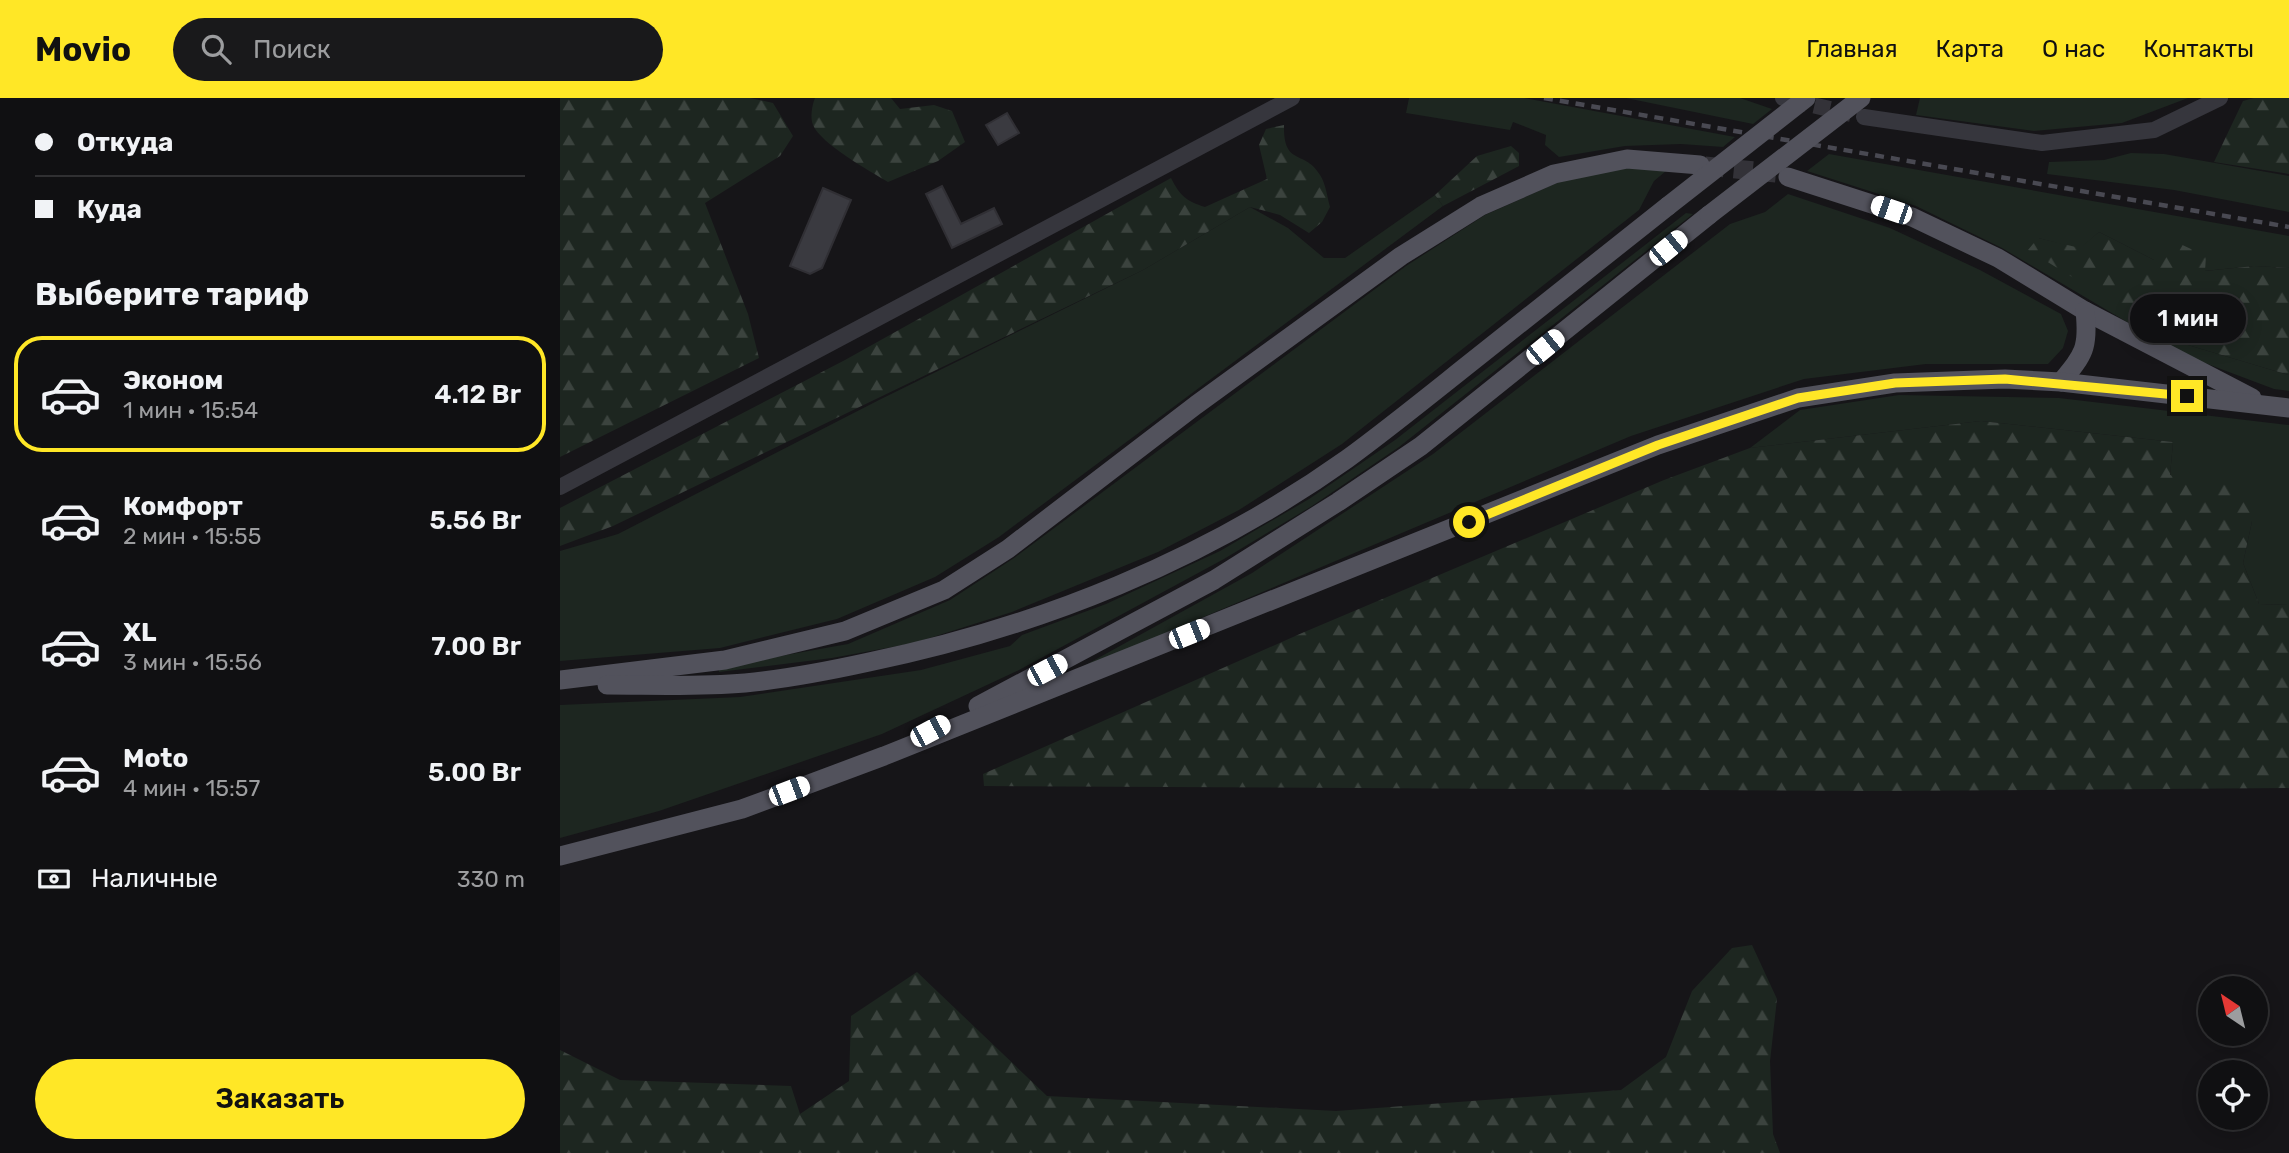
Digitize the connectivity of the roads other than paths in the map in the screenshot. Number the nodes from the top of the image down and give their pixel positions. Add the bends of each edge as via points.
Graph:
1 (1292, 98) edge
2 (1805, 98) edge
3 (2220, 98) edge
4 (1862, 108) edge
5 (1700, 165) tunnel mouth
6 (1787, 177) tunnel mouth
7 (2085, 311) junction
8 (2061, 383) junction
9 (2262, 404) junction
10 (2289, 408) edge
11 (560, 487) edge
12 (560, 682) edge
13 (884, 756) junction
14 (560, 856) edge

1 - 11 street
2 - 12 main road, bridge via 1345,460 1179,558 1094,596 1002,629 829,671 746,683 682,686
3 - 4 street via 2154,130 2042,143
4 - 13 main road, bridge via 1709,215 1421,446 1338,502 1214,580
5 - 12 main road via 1627,159 1554,174 1481,206 1401,256 1008,549 944,590 845,631 725,660
6 - 7 main road via 1912,217 1998,258
7 - 8 main road via 2087,337 2081,358
7 - 9 main road
8 - 9 main road
8 - 13 main road via 2005,379 1895,383 1798,398 1658,445
9 - 10 main road
13 - 14 main road via 742,808

